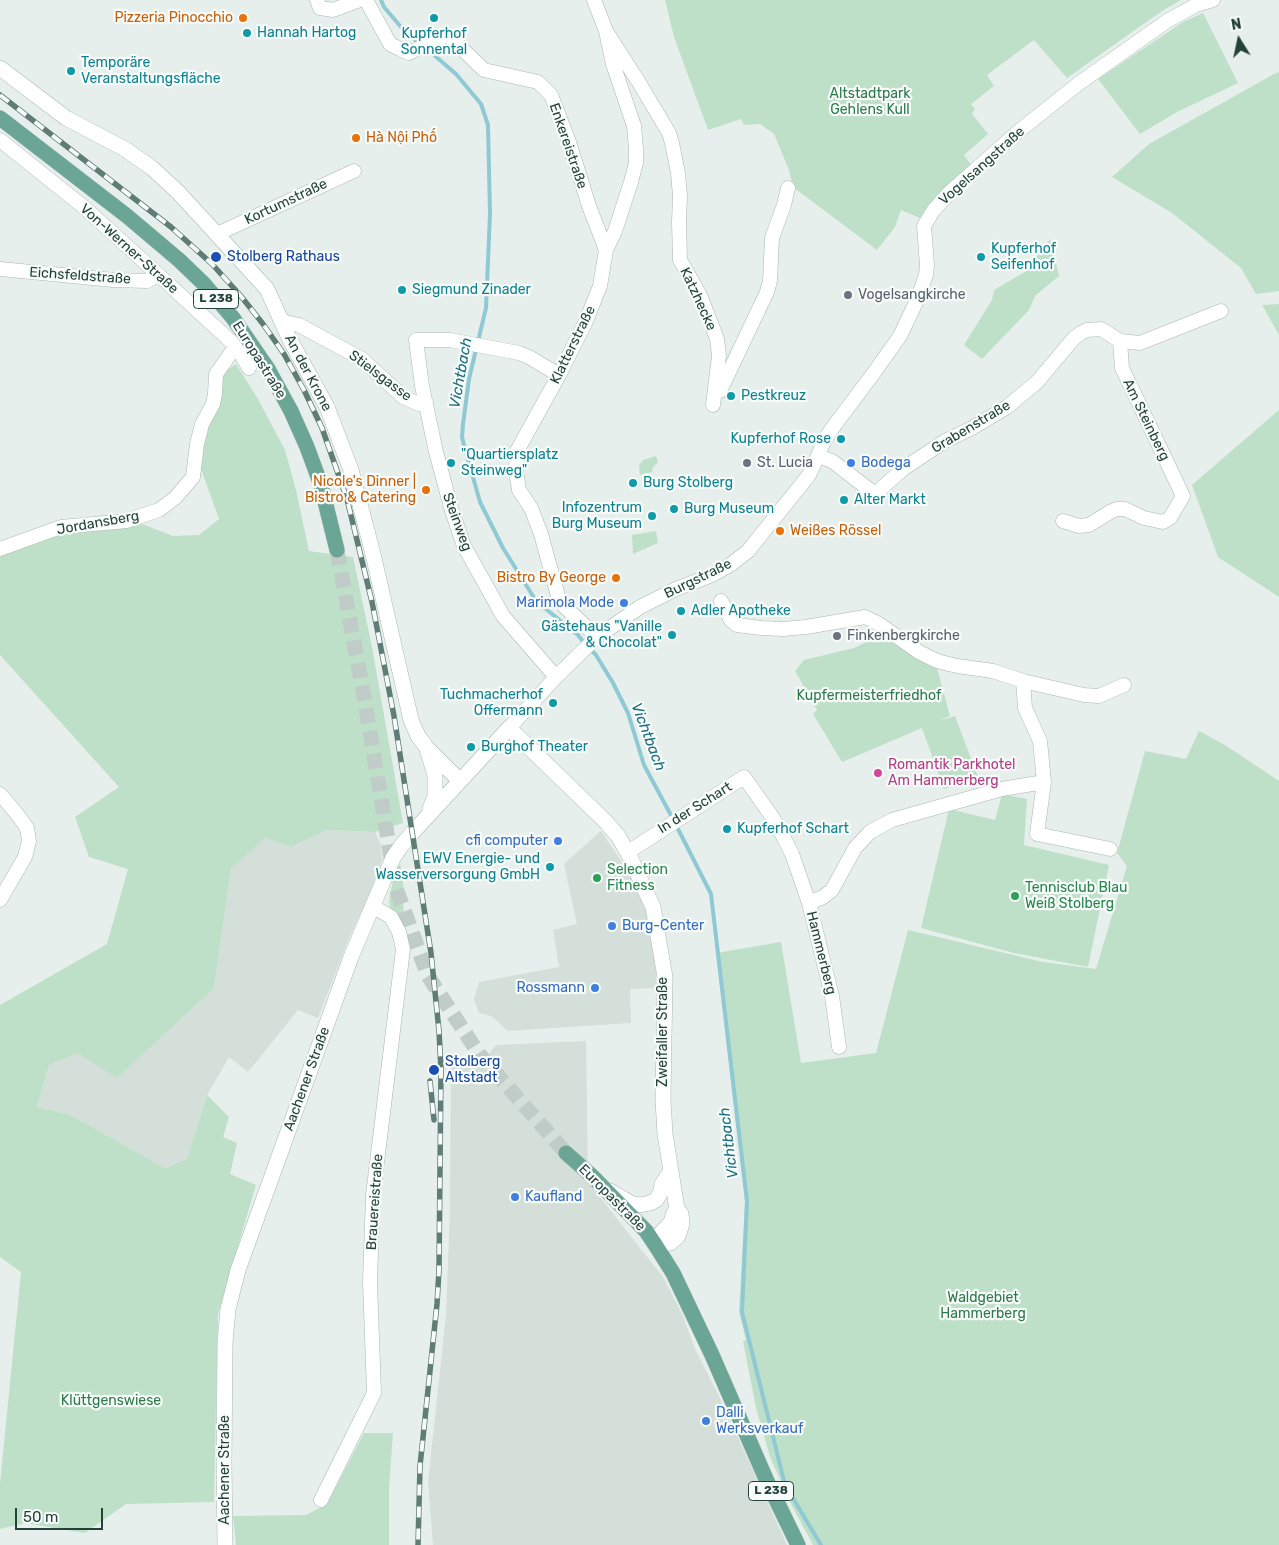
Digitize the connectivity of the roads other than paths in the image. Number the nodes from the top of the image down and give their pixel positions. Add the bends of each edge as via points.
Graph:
1 (360, 0) edge
2 (366, 0) edge
3 (1213, 0) edge
4 (319, 4) edge
5 (596, 5) edge
6 (606, 31) junction
7 (0, 68) edge
8 (0, 118) edge
9 (0, 140) edge
10 (354, 171) dead end
11 (788, 188) dead end
12 (217, 234) junction
13 (606, 250) junction
14 (0, 269) edge
15 (158, 275) junction
16 (1221, 311) dead end
17 (281, 321) junction
18 (1120, 341) junction
19 (236, 346) junction
20 (249, 368) dead end
21 (559, 375) junction
22 (426, 403) junction
23 (818, 456) junction
24 (1063, 521) dead end
25 (0, 549) edge
26 (337, 550) tunnel mouth
27 (721, 600) dead end
28 (589, 644) junction
29 (556, 677) junction
30 (1023, 680) junction
31 (1124, 685) dead end
32 (510, 728) junction
33 (427, 748) junction
34 (459, 780) junction
35 (1044, 782) junction
36 (0, 794) edge
37 (425, 819) junction
38 (1110, 849) dead end
39 (628, 852) junction
40 (0, 900) edge
41 (809, 903) junction
42 (372, 906) junction
43 (839, 1047) dead end
44 (566, 1153) tunnel mouth
45 (671, 1171) junction
46 (603, 1187) junction
47 (656, 1246) junction
48 (320, 1500) dead end
49 (226, 1545) edge
50 (798, 1545) edge

1 - 4 street via 333,10
2 - 13 street, Enkereistraße via 390,44 409,53 441,37 450,37 484,70 536,80 551,95
3 - 23 street, Vogelsangstraße via 1196,5 1167,21 1078,84 1019,131 933,211 924,226 926,275 914,307 900,336 831,430
5 - 6 street, Katzhecke
6 - 11 street, Katzhecke via 672,143 680,196 680,260 700,295 717,339 719,356 713,405 767,292 772,238
6 - 13 street, Klatterstraße via 613,64 634,126 636,148 631,182 616,232
7 - 12 street, An der Krone via 66,118 125,149 152,168
8 - 26 main road, Europastraße / L 238 via 172,253 233,318 268,369 295,420 320,486
9 - 15 street, Von-Werner-Straße via 85,208
10 - 12 street, Kortumstraße
12 - 17 street, An der Krone via 267,289
13 - 21 street, Klatterstraße via 600,286
14 - 15 street, Eichsfeldstraße via 113,280 147,281
15 - 19 street, Von-Werner-Straße
16 - 18 street, Grabenstraße via 1140,343
17 - 22 street, Stielsgasse via 299,325 362,359 404,397 419,404
17 - 33 street, An der Krone via 327,407 351,470 374,554 411,720
18 - 23 street, Grabenstraße via 1101,329 1080,333 1037,382 1007,408 944,441 903,469 875,494 832,461
18 - 24 street, Am Steinberg via 1122,368 1183,496 1170,518 1163,522 1125,509 1110,512 1089,525 1079,526
19 - 20 street, Von-Werner-Straße
19 - 25 street, Jordansberg via 216,374 213,404 202,424 193,477 175,498 159,510 126,521 62,527
21 - 22 street, Steinweg via 529,357 488,346 416,340
21 - 28 street, Klatterstraße via 517,451 516,471 519,490 531,508 541,534 558,596
22 - 29 street, Steinweg via 442,476 464,546 502,616
23 - 28 street, Burgstraße via 809,475 748,551 730,566 640,607
27 - 30 street via 737,625 761,628 806,627 866,617 937,661
28 - 29 street, Burgstraße
29 - 32 street, Aachener Straße
30 - 31 street via 1084,696 1099,696
30 - 35 street via 1025,708 1040,741
32 - 34 street, Aachener Straße
32 - 39 street, Zweifaller Straße via 605,820
33 - 34 street, An der Krone
33 - 37 street via 436,775 435,796
34 - 37 street, Aachener Straße
35 - 38 street via 1037,834
35 - 41 street, Hammerberg via 892,820 870,832 855,848 832,890
36 - 40 street via 27,828 29,841 25,857
37 - 42 street, Aachener Straße via 393,858
39 - 41 street, In der Schart via 744,777 781,832
39 - 45 street, Zweifaller Straße via 653,907 665,977 663,1100
41 - 43 street, Hammerberg via 832,996
42 - 48 street, Brauereistraße via 391,917 403,949 373,1195 370,1282 374,1393
42 - 49 street, Aachener Straße via 262,1201 228,1308 224,1432
44 - 46 main road, Europastraße / L 238
45 - 46 street via 656,1200 645,1204 632,1204
45 - 47 street, Zweifaller Straße via 677,1208
46 - 47 main road, Europastraße / L 238 via 646,1231
47 - 50 main road, L 238 via 692,1313

